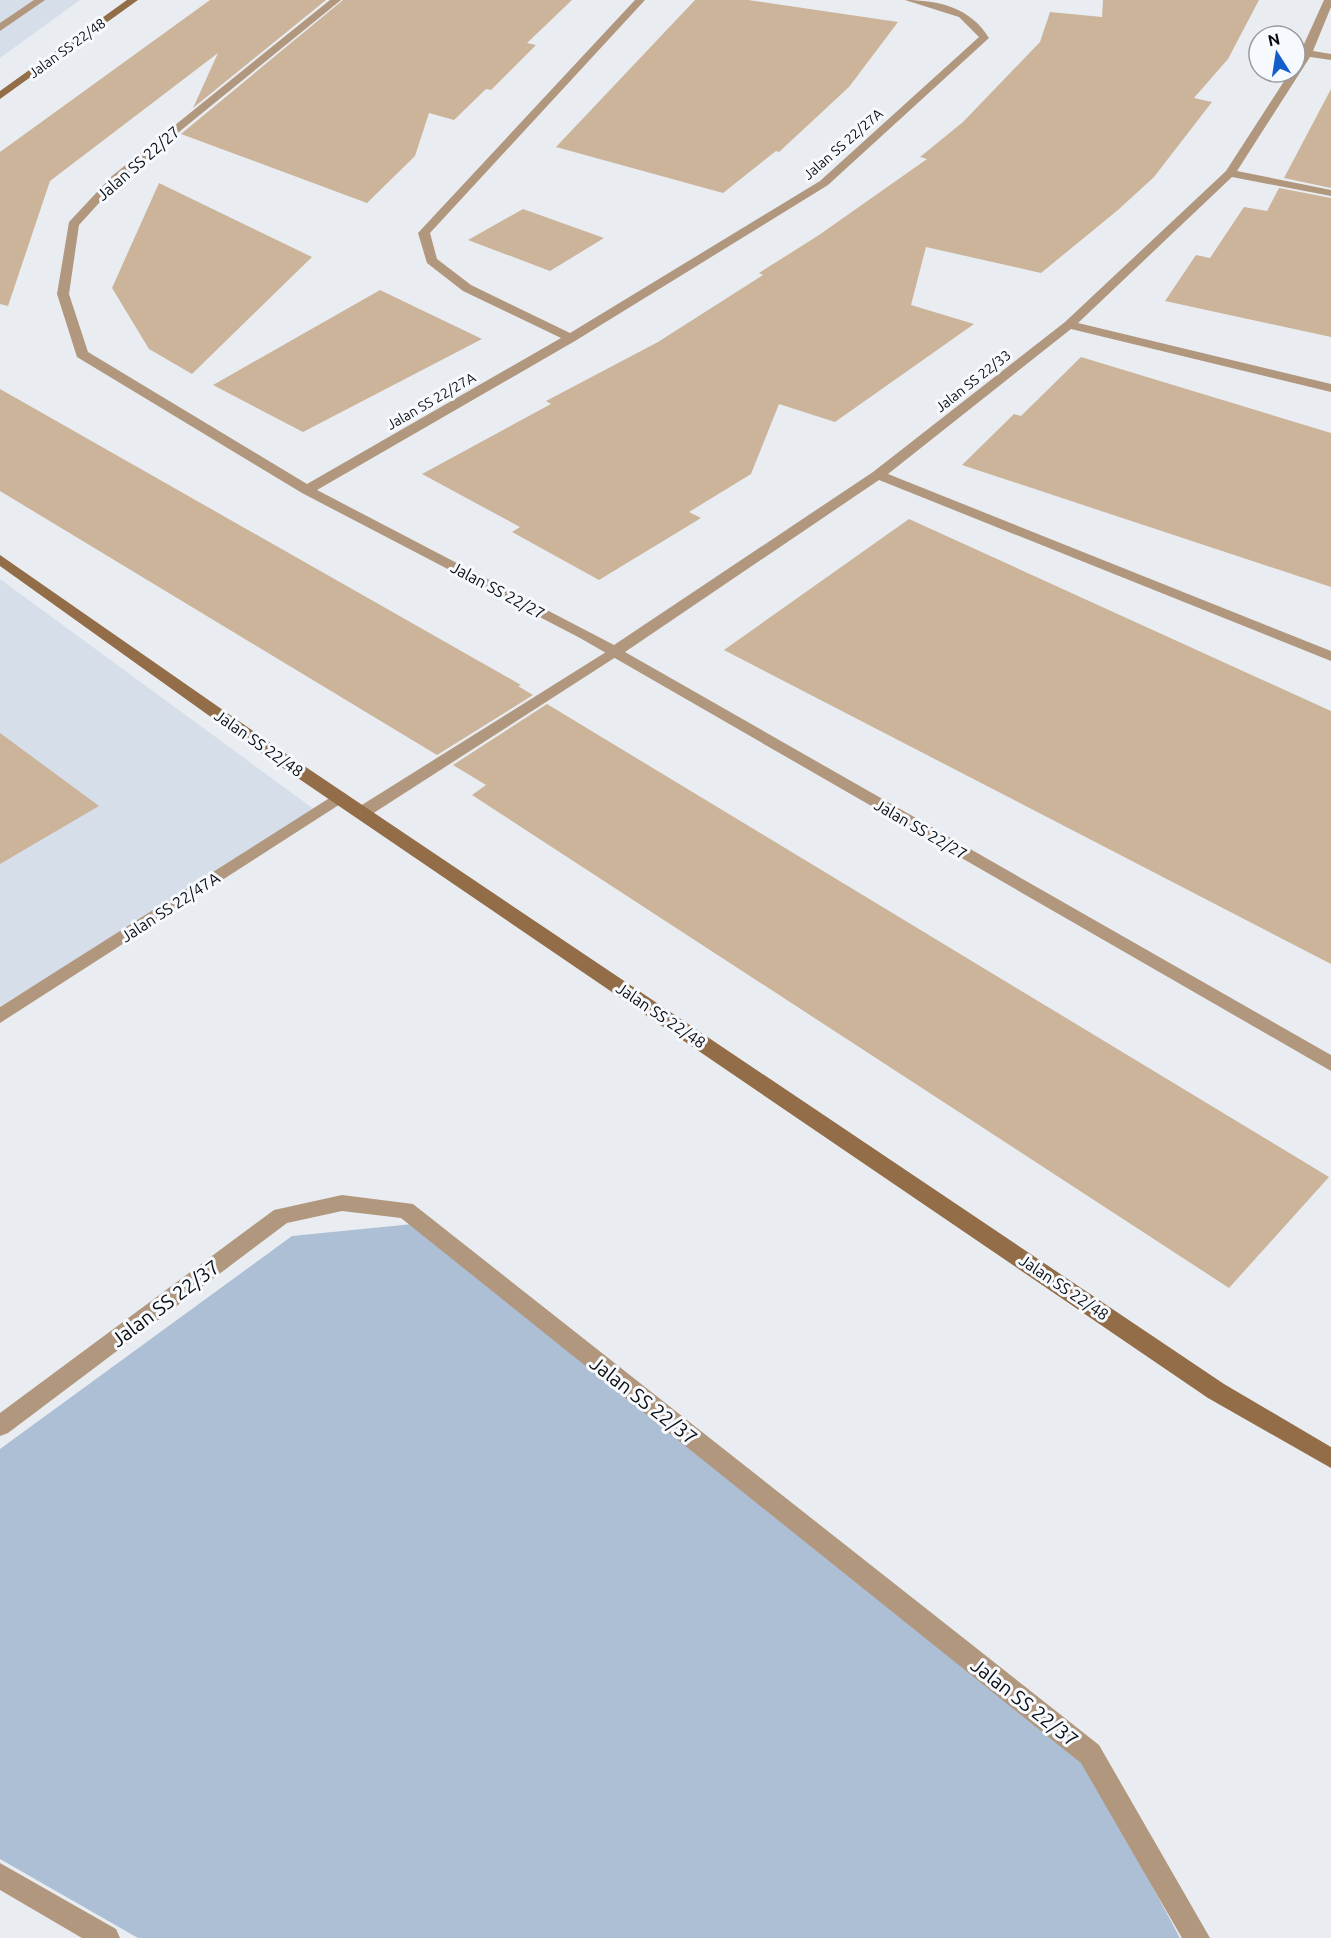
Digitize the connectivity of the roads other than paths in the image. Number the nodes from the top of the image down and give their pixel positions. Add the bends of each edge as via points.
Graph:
1 (40, 0) edge
2 (133, 0) edge
3 (336, 0) edge
4 (640, 0) edge
5 (909, 0) edge
6 (1329, 0) edge
7 (0, 28) edge
8 (1307, 53) joint
9 (1331, 57) edge
10 (1287, 84) edge
11 (0, 96) edge
12 (1230, 173) junction
13 (1331, 193) edge
14 (1069, 325) junction
15 (571, 338) junction
16 (1331, 388) edge
17 (878, 475) junction
18 (307, 490) junction
19 (0, 559) edge
20 (614, 652) junction
21 (1331, 656) edge
22 (339, 797) junction
23 (363, 812) junction
24 (0, 1016) edge
25 (1331, 1064) edge
26 (0, 1426) edge
27 (1331, 1458) edge
28 (0, 1876) edge
29 (107, 1938) edge
30 (1197, 1938) edge

1 - 7 street
2 - 11 street, Jalan SS 22/48
3 - 18 street, Jalan SS 22/27 via 116,178 73,224 63,294 82,354
4 - 15 street via 424,233 431,260 467,288
5 - 15 street, Jalan SS 22/27A via 964,16 979,26 984,38 824,183
6 - 8 street, Jalan SS 22/33
8 - 9 street
10 - 12 street, Jalan SS 22/33
12 - 13 street
12 - 14 street, Jalan SS 22/33
14 - 16 street
14 - 17 street, Jalan SS 22/33
15 - 18 street, Jalan SS 22/27A
17 - 20 street, Jalan SS 22/33
17 - 21 street
18 - 20 street, Jalan SS 22/27
19 - 22 street, Jalan SS 22/48
20 - 23 street, Jalan SS 22/33
20 - 25 street, Jalan SS 22/27
22 - 23 street, Jalan SS 22/48
22 - 24 street, Jalan SS 22/47A
23 - 27 street, Jalan SS 22/48 via 1216,1391
26 - 30 street, Jalan SS 22/37 via 281,1216 342,1203 406,1210 1090,1754
28 - 29 street

